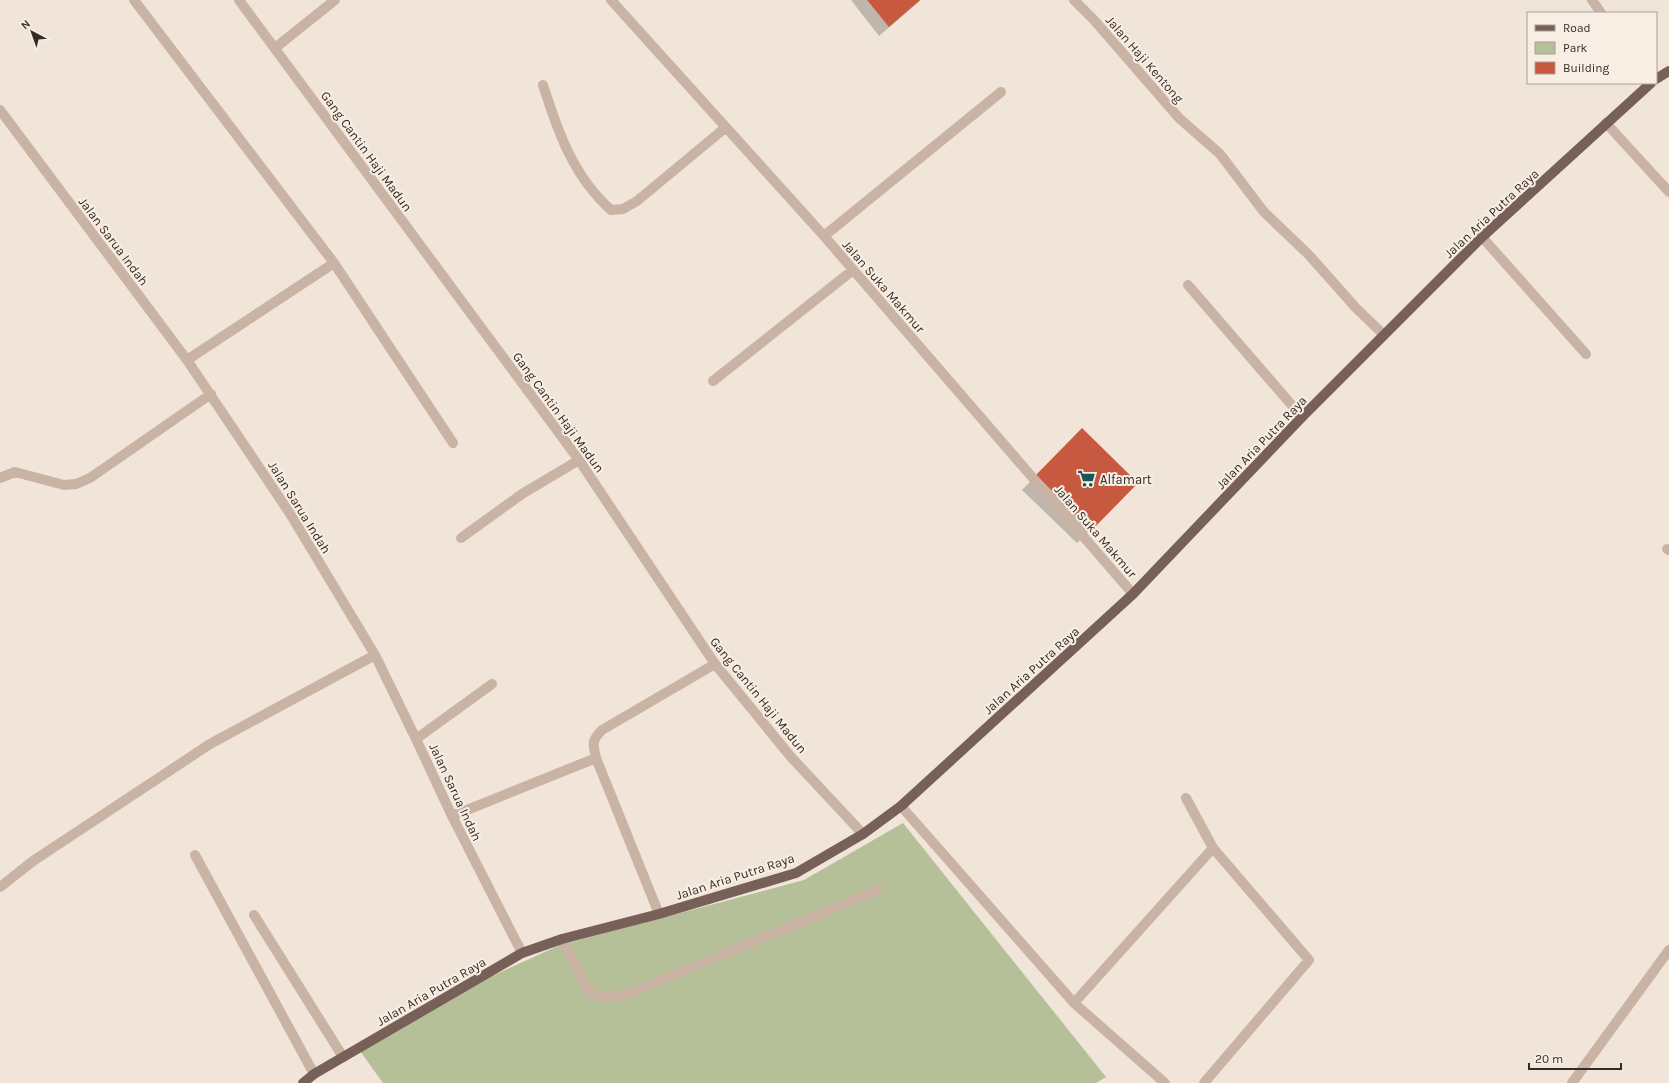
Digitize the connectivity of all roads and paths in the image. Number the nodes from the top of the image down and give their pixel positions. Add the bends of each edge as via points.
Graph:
1 (134, 0) edge
2 (239, 0) edge
3 (336, 0) edge
4 (610, 0) edge
5 (1074, 0) edge
6 (1592, 0) edge
7 (1600, 12) edge
8 (275, 48) junction
9 (1669, 71) edge
10 (1657, 78) edge
11 (1649, 84) edge
12 (543, 85) dead end
13 (1002, 92) dead end
14 (0, 110) edge
15 (1606, 124) junction
16 (726, 128) junction
17 (1669, 192) edge
18 (824, 236) junction
19 (1482, 237) junction
20 (334, 263) junction
21 (853, 270) junction
22 (1188, 286) dead end
23 (1384, 335) junction
24 (1586, 354) dead end
25 (187, 360) junction
26 (713, 381) dead end
27 (211, 394) junction
28 (1302, 417) junction
29 (453, 443) dead end
30 (579, 460) junction
31 (0, 478) edge
32 (461, 538) dead end
33 (1133, 594) junction
34 (375, 655) junction
35 (715, 664) junction
36 (492, 684) dead end
37 (416, 739) junction
38 (596, 758) junction
39 (1186, 798) dead end
40 (901, 806) junction
41 (452, 816) junction
42 (863, 834) junction
43 (1213, 848) junction
44 (195, 854) dead end
45 (0, 887) edge
46 (878, 890) dead end
47 (254, 914) dead end
48 (659, 914) junction
49 (562, 939) junction
50 (1669, 950) edge
51 (522, 953) junction
52 (1074, 1003) junction
53 (343, 1057) junction
54 (314, 1074) junction
55 (302, 1083) edge
56 (1165, 1083) edge
57 (1204, 1083) edge
58 (1572, 1083) edge

1 - 20 street
2 - 8 street, Gang Cantin Haji Madun
3 - 8 street
4 - 16 street, Jalan Suka Makmur
5 - 23 street, Jalan Haji Kentong via 1179,118 1220,154 1264,212 1308,254
6 - 7 street
8 - 30 street, Gang Cantin Haji Madun
9 - 10 main road
11 - 15 main road, Jalan Aria Putra Raya
12 - 16 street via 558,131 572,162 600,200 611,210 623,210 637,201
13 - 18 street
14 - 25 street, Jalan Sarua Indah
15 - 17 street
15 - 19 main road, Jalan Aria Putra Raya
16 - 18 street, Jalan Suka Makmur
18 - 21 street, Jalan Suka Makmur
19 - 23 main road, Jalan Aria Putra Raya
19 - 24 street
20 - 25 street
20 - 29 street
21 - 26 street
21 - 33 street, Jalan Suka Makmur
22 - 28 street
23 - 28 main road, Jalan Aria Putra Raya
25 - 27 street, Jalan Sarua Indah
27 - 31 street via 90,478 76,484 64,485 15,472
27 - 34 street, Jalan Sarua Indah via 289,512
28 - 33 main road, Jalan Aria Putra Raya
30 - 32 street via 522,494
30 - 35 street, Gang Cantin Haji Madun
33 - 40 main road, Jalan Aria Putra Raya
34 - 37 street, Jalan Sarua Indah
34 - 45 street via 210,744 33,861
35 - 38 street via 602,730 595,737 593,746
35 - 42 street, Gang Cantin Haji Madun via 791,757
36 - 37 street
37 - 41 street, Jalan Sarua Indah
38 - 41 street
38 - 48 street
39 - 43 street
40 - 42 main road, Jalan Aria Putra Raya
40 - 52 street
41 - 51 street, Jalan Sarua Indah
42 - 48 main road, Jalan Aria Putra Raya via 796,873
43 - 52 street
43 - 57 street via 1309,960
44 - 54 street
46 - 49 street via 630,993 604,998 589,992
47 - 53 street
48 - 49 main road, Jalan Aria Putra Raya
49 - 51 main road, Jalan Aria Putra Raya
50 - 58 street
51 - 53 main road, Jalan Aria Putra Raya
52 - 56 street
53 - 54 main road, Jalan Aria Putra Raya
54 - 55 main road, Jalan Aria Putra Raya

